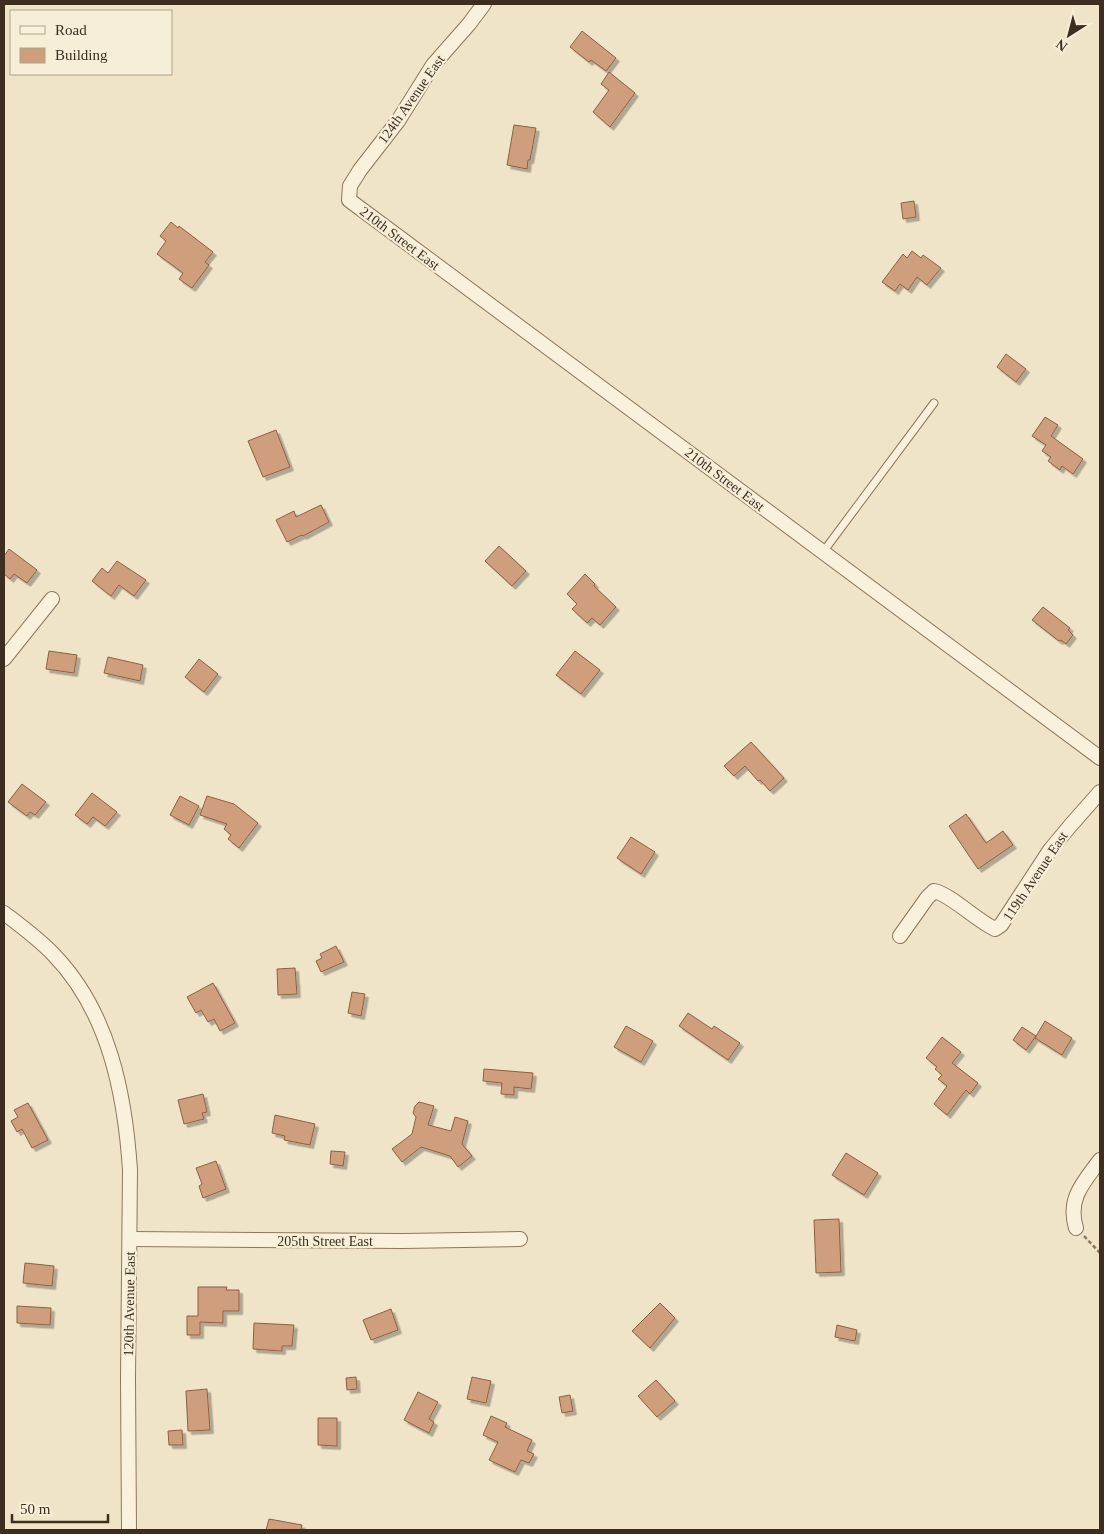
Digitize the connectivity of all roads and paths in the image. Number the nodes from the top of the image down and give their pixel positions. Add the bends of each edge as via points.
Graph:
1 (484, 4) edge
2 (349, 200) joint
3 (934, 402) dead end
4 (823, 552) junction
5 (52, 599) dead end
6 (4, 659) edge
7 (1100, 758) edge
8 (1100, 792) edge
9 (4, 913) edge
10 (900, 936) dead end
11 (1100, 1160) edge
12 (1076, 1228) joint
13 (130, 1239) junction
14 (520, 1239) dead end
15 (1100, 1253) edge
16 (129, 1530) edge

1 - 2 street, 124th Avenue East via 433,65 398,121 360,170 350,186
2 - 4 street, 210th Street East
3 - 4 lane
4 - 7 street, 210th Street East
5 - 6 street
8 - 10 street, 119th Avenue East via 1050,850 1001,926 995,929 987,925 948,897 934,892
9 - 13 street, 120th Avenue East via 53,954 95,1014 118,1078 128,1136
11 - 12 street via 1080,1187 1074,1202 1072,1216
12 - 15 path
13 - 14 street, 205th Street East
13 - 16 street, 120th Avenue East

